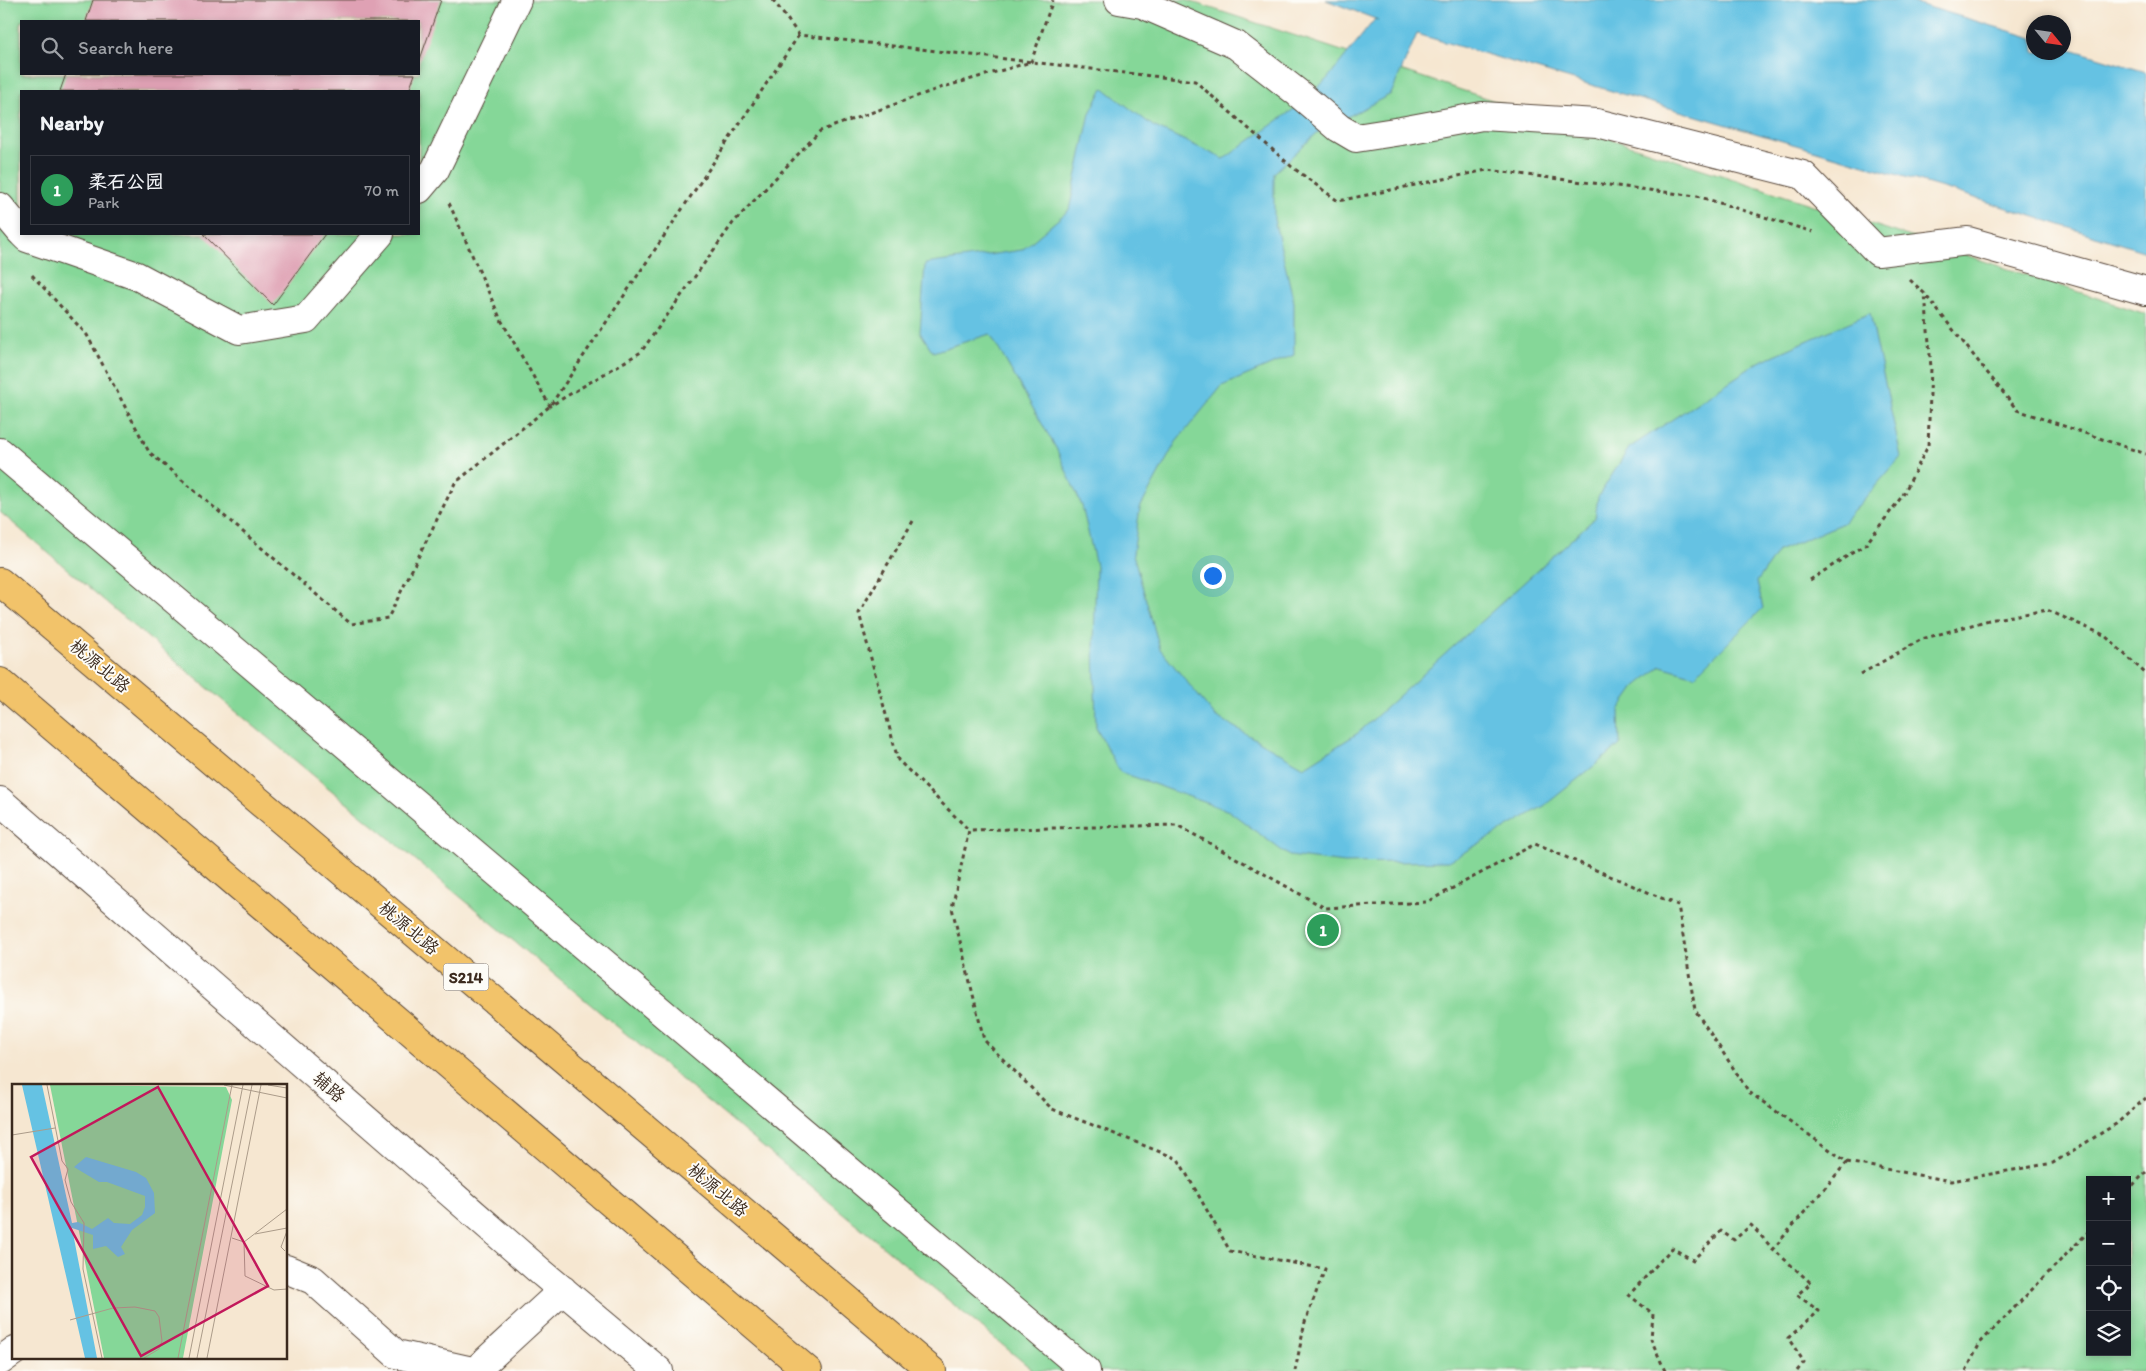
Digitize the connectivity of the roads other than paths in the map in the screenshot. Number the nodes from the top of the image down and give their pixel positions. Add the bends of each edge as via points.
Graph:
1 (518, 0) edge
2 (1119, 0) edge
3 (427, 180) edge
4 (0, 207) edge
5 (20, 231) edge
6 (24, 235) edge
7 (379, 235) edge
8 (2146, 291) edge
9 (0, 452) edge
10 (0, 582) edge
11 (0, 682) edge
12 (0, 800) edge
13 (288, 1270) edge
14 (563, 1290) junction
15 (12, 1352) edge
16 (0, 1361) edge
17 (474, 1371) edge
18 (659, 1371) edge
19 (808, 1371) edge
20 (932, 1371) edge
21 (1086, 1371) edge

1 - 3 street
2 - 8 street via 1142,4 1236,45 1339,128 1356,138 1482,116 1597,123 1803,175 1878,252 1968,241
4 - 5 street
6 - 7 street via 137,276 239,330 306,319
9 - 21 street
10 - 20 main road, 桃源北路 / S214
11 - 19 main road
12 - 14 street, 辅路
13 - 17 street via 313,1280 396,1354
14 - 17 street
14 - 18 street, 辅路
15 - 16 street

